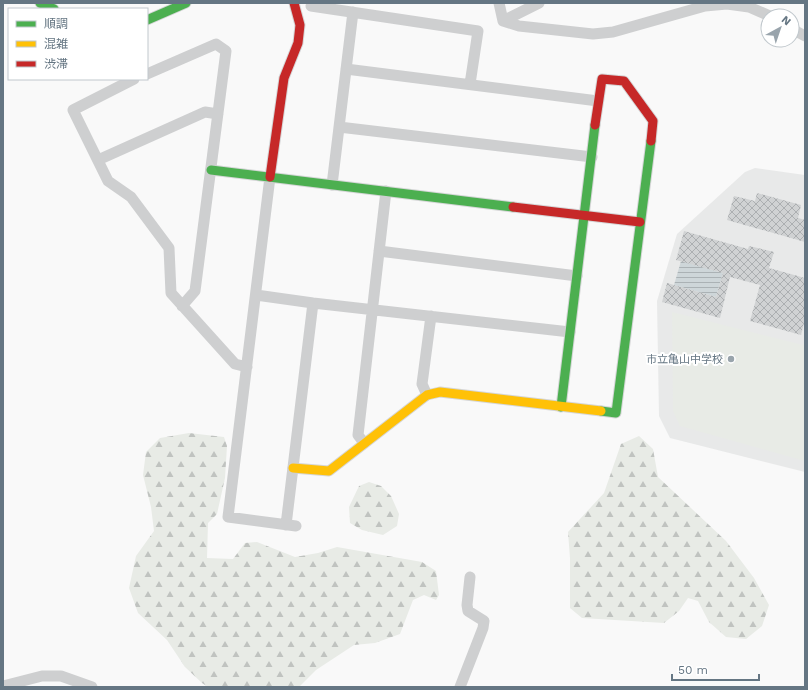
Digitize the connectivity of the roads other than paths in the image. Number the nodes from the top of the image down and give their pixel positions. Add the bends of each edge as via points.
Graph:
1 (40, 3) edge
2 (186, 3) edge
3 (294, 3) edge
4 (499, 3) edge
5 (539, 3) edge
6 (311, 6) dead end
7 (52, 8) edge
8 (353, 12) junction
9 (760, 12) edge
10 (148, 20) edge
11 (504, 21) junction
12 (346, 69) junction
13 (148, 74) edge
14 (130, 80) edge
15 (470, 84) junction
16 (598, 101) junction
17 (218, 114) junction
18 (339, 127) junction
19 (592, 157) junction
20 (98, 160) junction
21 (210, 170) junction
22 (270, 177) junction
23 (332, 185) junction
24 (386, 191) junction
25 (585, 215) junction
26 (640, 222) junction
27 (379, 251) junction
28 (577, 276) junction
29 (256, 295) junction
30 (313, 303) junction
31 (182, 306) junction
32 (372, 310) junction
33 (431, 316) junction
34 (570, 332) junction
35 (247, 367) junction
36 (427, 395) junction
37 (561, 407) junction
38 (364, 443) junction
39 (293, 468) junction
40 (470, 577) dead end
41 (3, 686) edge
42 (92, 687) edge
43 (460, 687) edge

1 - 7 street
2 - 10 street
3 - 22 street via 300,25 298,44 284,78
4 - 11 street
5 - 11 street
6 - 8 street
8 - 12 street
8 - 15 street via 478,31
9 - 11 street via 749,7 727,4 704,6 613,32 593,34 519,26
12 - 15 street
12 - 18 street
13 - 17 street via 216,44 226,51
14 - 20 street via 74,110
15 - 16 street
16 - 19 street
16 - 26 street via 602,79 624,81 653,121
17 - 20 street via 205,112
17 - 21 street
18 - 19 street
18 - 23 street
19 - 25 street
20 - 31 street via 108,181 131,197 169,248 171,293
21 - 22 street
21 - 31 street via 195,291
22 - 23 street
22 - 29 street
23 - 24 street
24 - 25 street
24 - 27 street
25 - 26 street
25 - 28 street
26 - 37 street via 616,413
27 - 28 street
27 - 32 street
28 - 34 street
29 - 30 street
29 - 35 street
30 - 32 street
30 - 39 street
31 - 35 street via 235,364
32 - 33 street
32 - 38 street via 358,435
33 - 34 street
33 - 36 street via 422,384
34 - 37 street
35 - 39 street via 228,517 291,526
36 - 37 street via 440,392
36 - 38 street
38 - 39 street via 329,471
40 - 43 street via 468,611 484,621
41 - 42 street via 42,676 61,676

